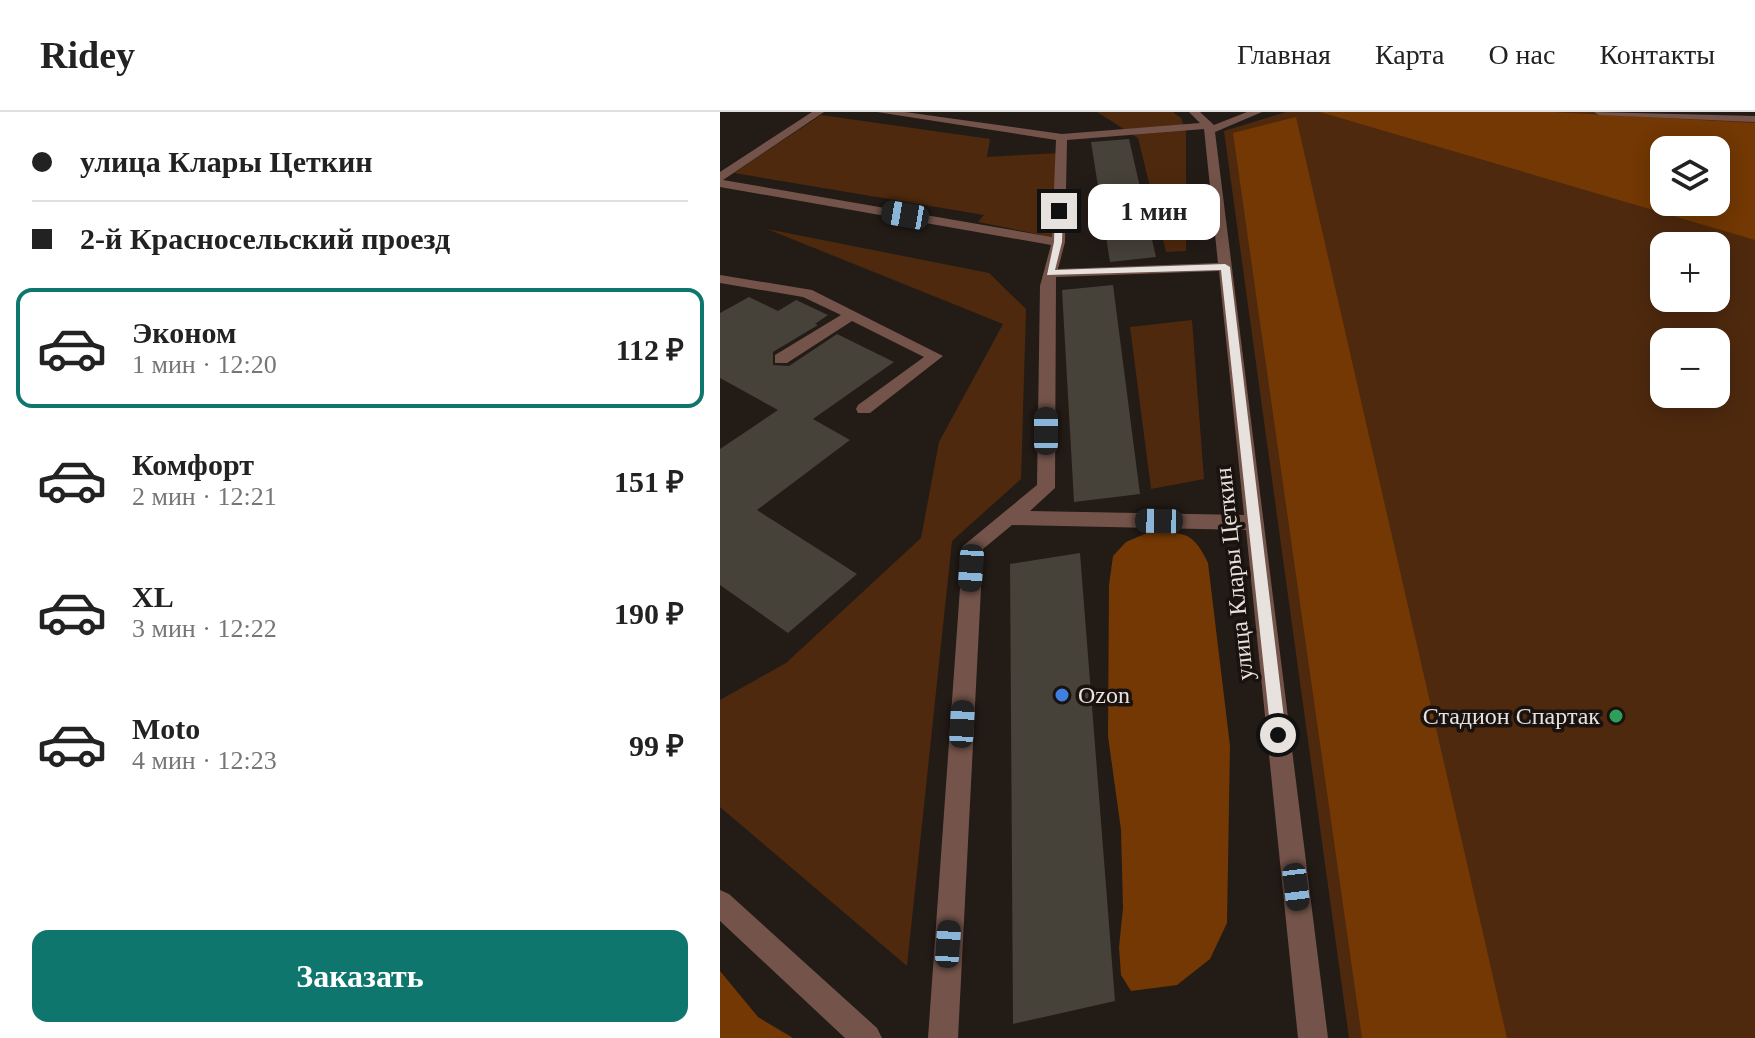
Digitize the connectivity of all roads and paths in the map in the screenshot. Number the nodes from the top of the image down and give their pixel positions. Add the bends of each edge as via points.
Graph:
1 (819, 112) edge
2 (882, 112) edge
3 (1257, 112) edge
4 (1599, 112) edge
5 (1755, 119) edge
6 (1204, 122) edge
7 (1062, 137) junction
8 (720, 180) edge
9 (1058, 242) junction
10 (1225, 267) junction
11 (1050, 273) junction
12 (720, 279) edge
13 (852, 315) junction
14 (781, 359) dead end
15 (864, 409) dead end
16 (1008, 518) junction
17 (1254, 523) junction
18 (720, 903) edge
19 (867, 1038) edge
20 (943, 1038) edge
21 (1313, 1038) edge

1 - 8 street
2 - 7 street
3 - 6 street
4 - 5 street
6 - 7 street
6 - 10 street, улица Клары Цеткин
7 - 9 street
8 - 9 street
9 - 11 street
10 - 11 street
10 - 17 street, улица Клары Цеткин
11 - 16 street via 1046,488
12 - 13 street via 807,293
13 - 14 street
13 - 15 street via 935,356
16 - 17 street
16 - 20 street via 973,546
17 - 21 street, улица Клары Цеткин
18 - 19 street

